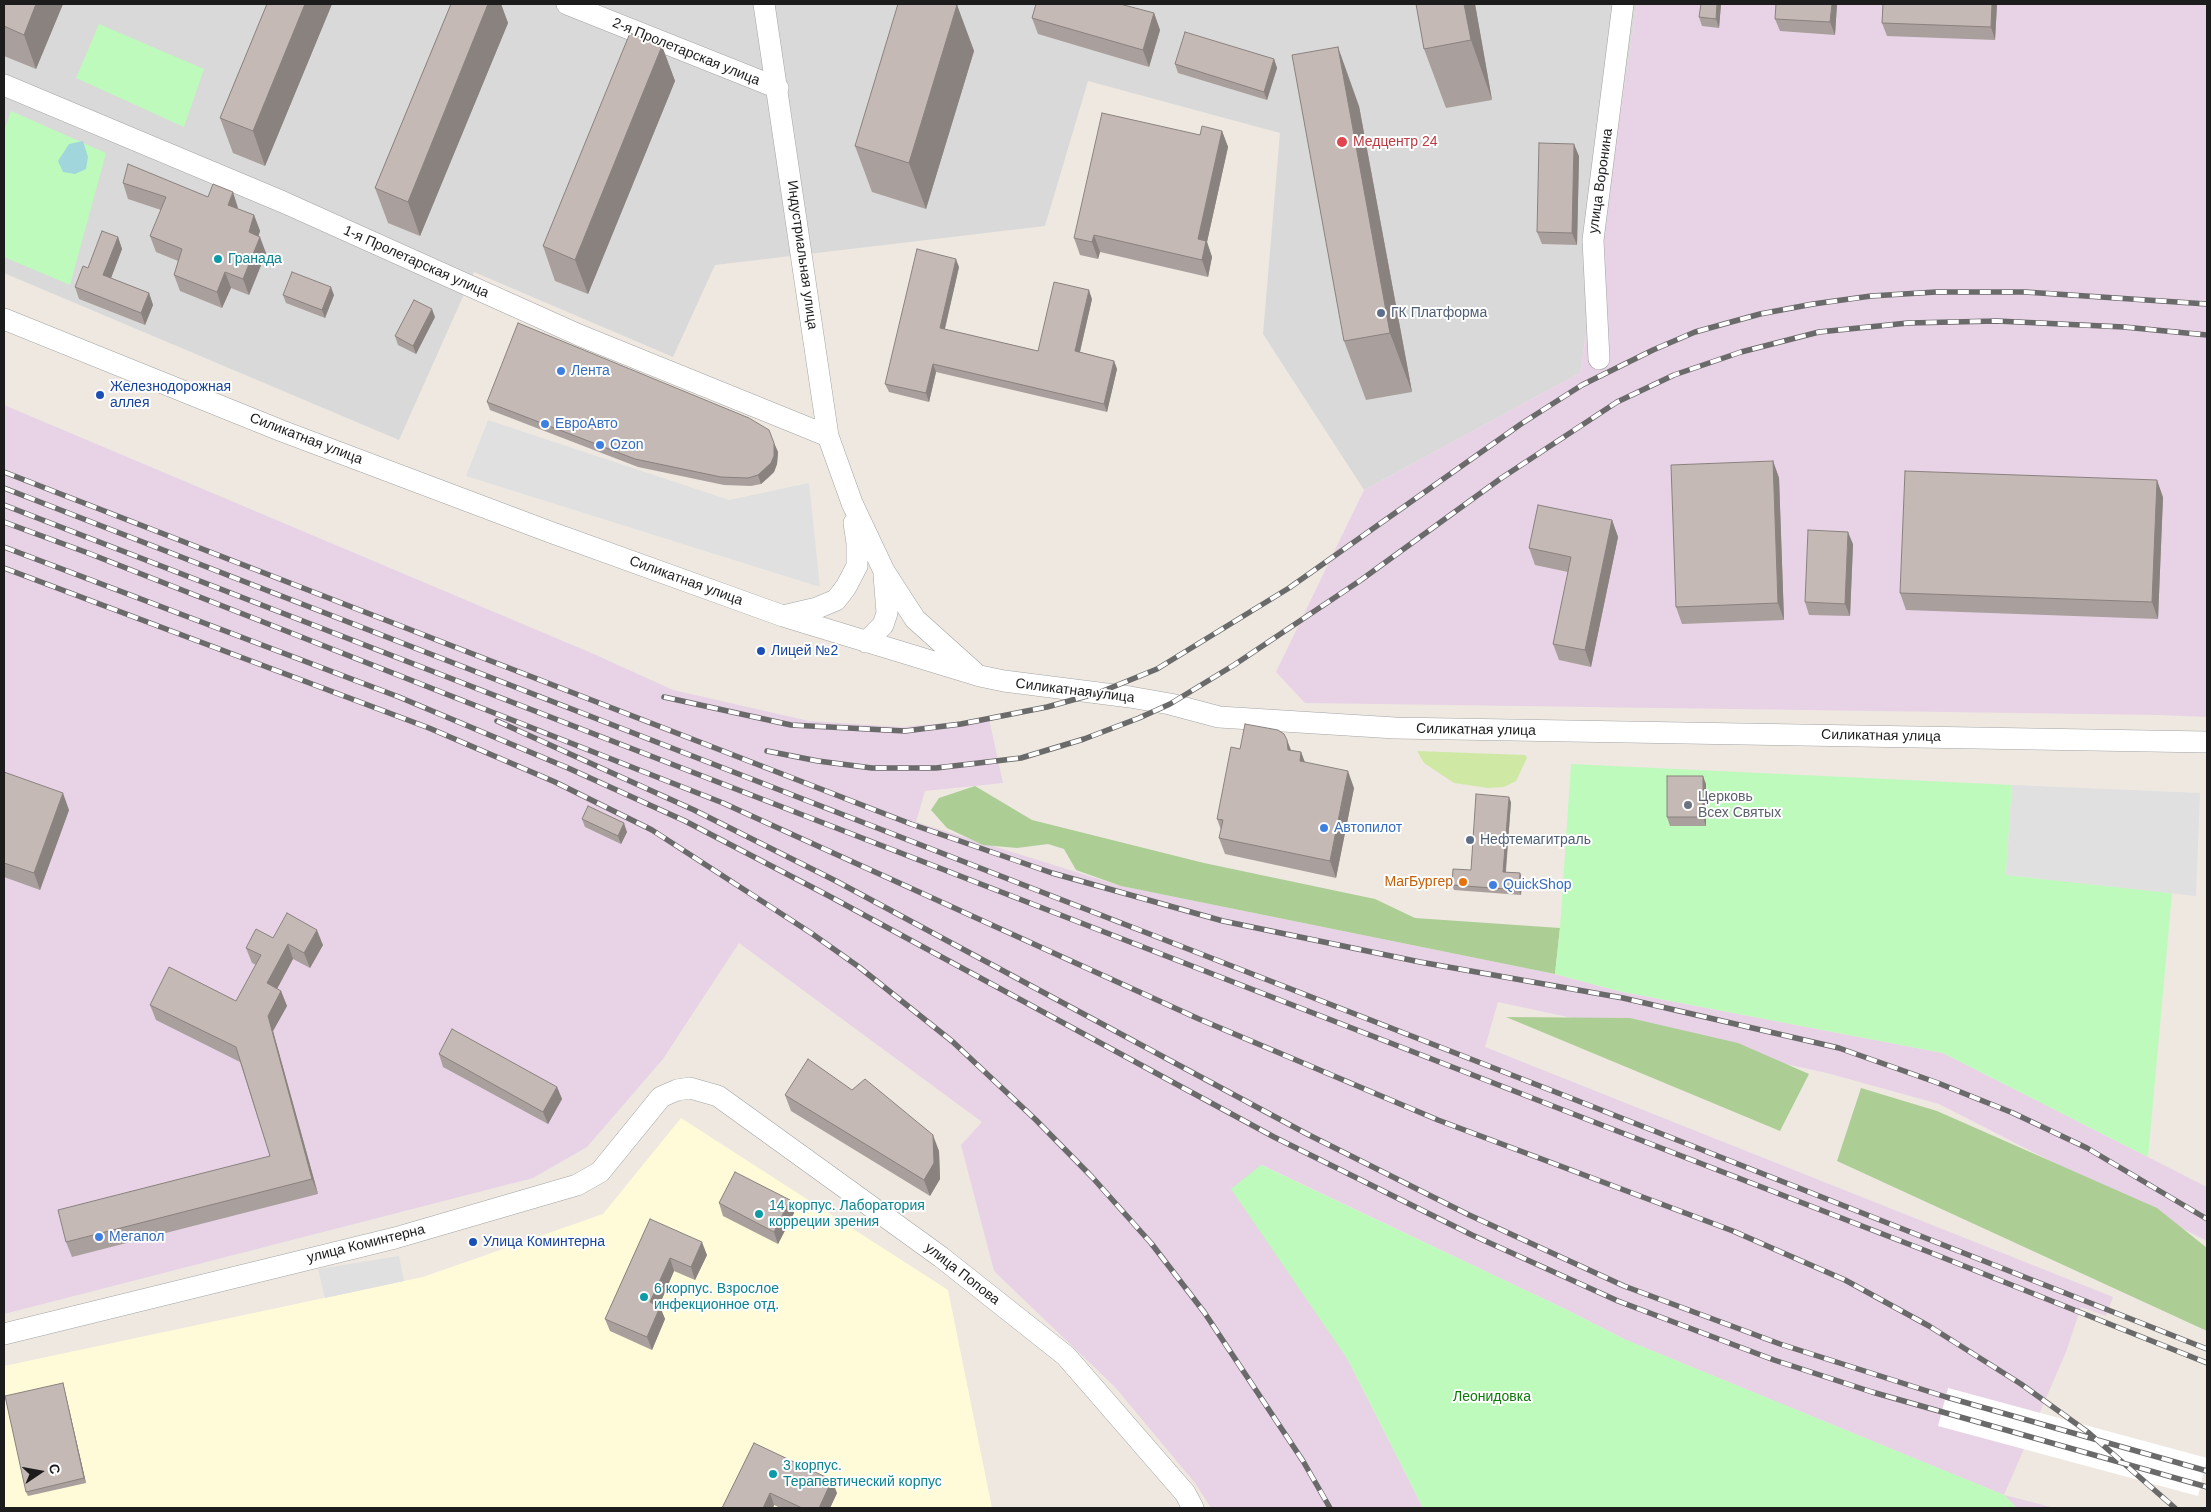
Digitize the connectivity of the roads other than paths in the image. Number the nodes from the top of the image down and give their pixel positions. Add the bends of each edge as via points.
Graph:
1 (567, 4) edge
2 (764, 4) edge
3 (1623, 4) edge
4 (4, 85) edge
5 (778, 88) junction
6 (4, 318) edge
7 (1599, 359) dead end
8 (828, 436) junction
9 (852, 502) junction
10 (884, 571) junction
11 (783, 616) junction
12 (866, 642) junction
13 (980, 676) junction
14 (2207, 742) edge
15 (690, 1088) joint
16 (4, 1334) edge
17 (1193, 1508) edge

1 - 5 street, 2-я Пролетарская улица
2 - 5 street, Индустриальная улица
3 - 7 street, улица Воронина via 1593,240
4 - 8 street, 1-я Пролетарская улица via 283,202 579,335
5 - 8 street, Индустриальная улица
6 - 11 street, Силикатная улица via 300,438
8 - 9 street, Индустриальная улица
9 - 10 street, Индустриальная улица
9 - 11 street, Индустриальная улица via 857,566 846,586 836,600
10 - 12 street, Индустриальная улица via 887,613 883,625
10 - 13 street, Индустриальная улица via 916,619
11 - 12 street, Силикатная улица
12 - 13 street, Силикатная улица
13 - 14 street, Силикатная улица via 1130,697 1219,717 1395,728
15 - 16 street, улица Коминтерна via 661,1097 600,1172 577,1185 395,1238
15 - 17 street, улица Попова via 718,1096 941,1257 1066,1356 1185,1493

